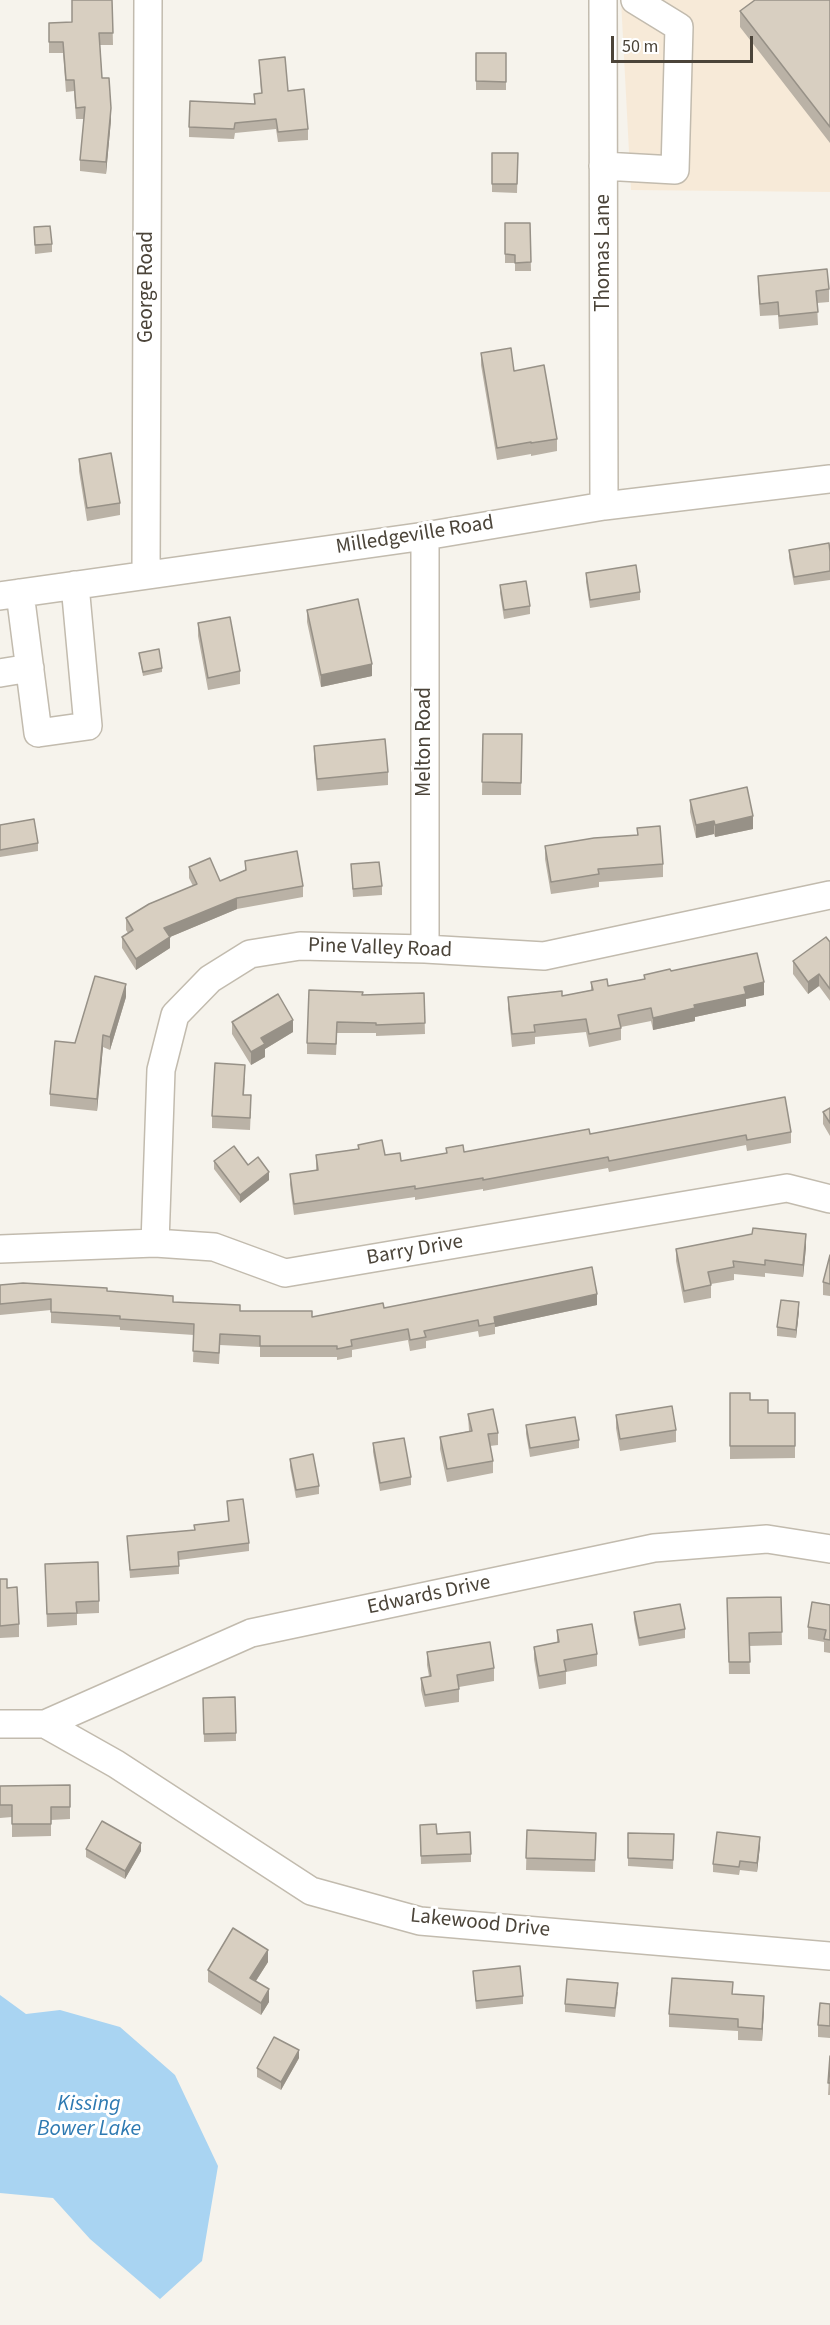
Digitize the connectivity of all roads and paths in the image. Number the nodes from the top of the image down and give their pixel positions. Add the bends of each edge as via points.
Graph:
1 (148, 0) edge
2 (603, 0) edge
3 (635, 0) edge
4 (603, 166) junction
5 (830, 479) edge
6 (604, 506) junction
7 (425, 536) junction
8 (146, 574) junction
9 (75, 585) junction
10 (10, 594) edge
11 (30, 668) junction
12 (0, 673) edge
13 (830, 895) edge
14 (425, 949) junction
15 (830, 1199) edge
16 (155, 1243) junction
17 (0, 1249) edge
18 (830, 1549) edge
19 (0, 1724) edge
20 (45, 1724) junction
21 (830, 1956) edge

1 - 8 street, George Road
2 - 4 street, Thomas Lane
3 - 4 street via 679,27 675,170
4 - 6 street, Thomas Lane
5 - 6 street, Milledgeville Road
6 - 7 street, Milledgeville Road
7 - 8 street, Milledgeville Road
7 - 14 street, Melton Road
8 - 9 street, Milledgeville Road
9 - 10 street, Milledgeville Road
9 - 11 street via 88,726 38,734
10 - 11 street
11 - 12 street
13 - 14 street, Pine Valley Road via 544,956
14 - 16 street, Pine Valley Road via 300,946 250,954 210,979 175,1015 161,1070
15 - 16 street, Barry Drive via 787,1188 285,1274 214,1247
16 - 17 street, Barry Drive
18 - 20 street, Edwards Drive via 767,1539 654,1548 251,1633
19 - 20 street, Lakewood Drive
20 - 21 street, Lakewood Drive via 116,1764 310,1892 420,1921

